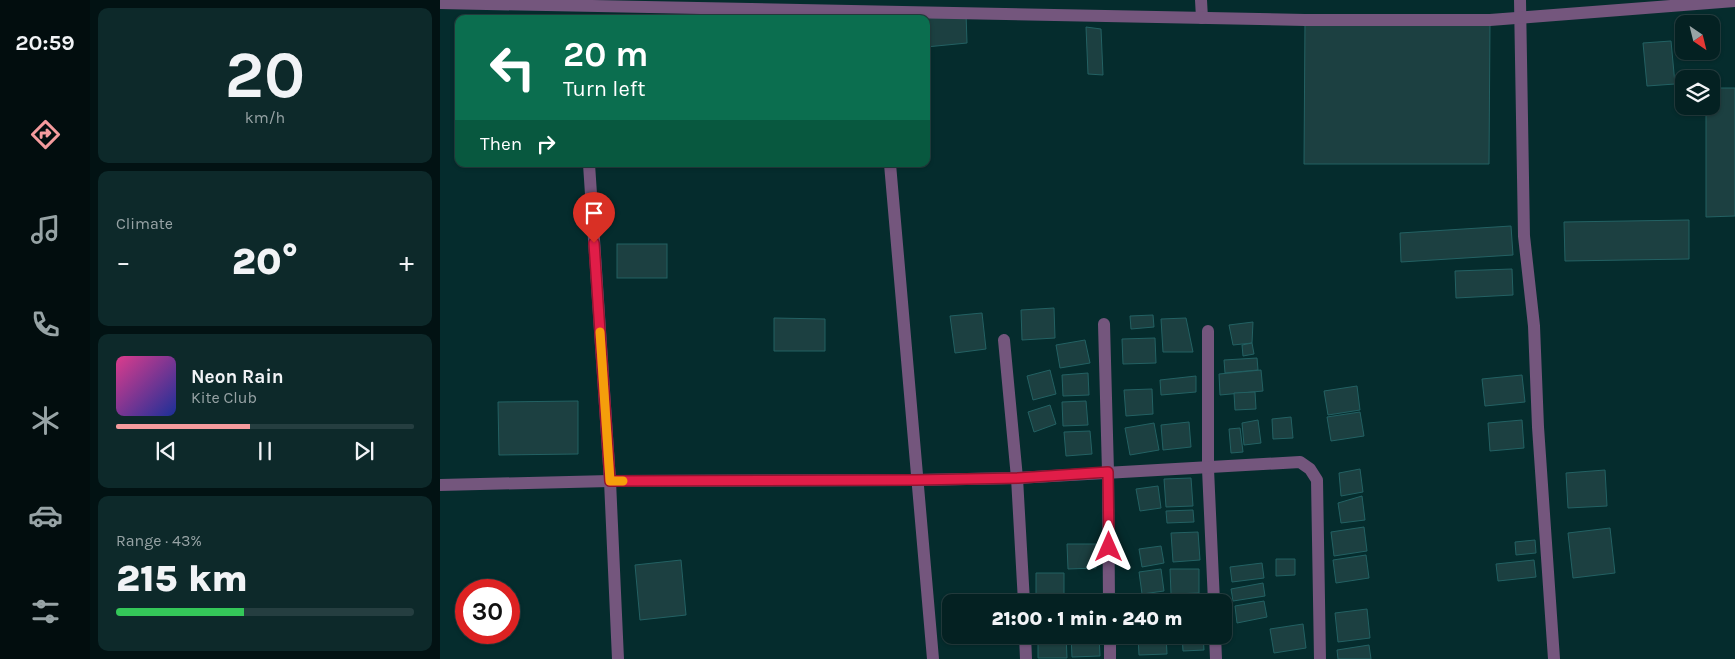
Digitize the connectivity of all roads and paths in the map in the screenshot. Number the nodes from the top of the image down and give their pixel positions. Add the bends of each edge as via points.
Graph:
1 (1201, 0) edge
2 (1520, 0) edge
3 (1735, 1) edge
4 (440, 3) edge
5 (553, 3) edge
6 (877, 10) edge
7 (579, 13) edge
8 (1202, 18) junction
9 (1521, 19) junction
10 (589, 167) edge
11 (890, 167) edge
12 (1104, 324) dead end
13 (1208, 331) dead end
14 (1004, 340) dead end
15 (1208, 468) junction
16 (1108, 472) junction
17 (1018, 478) junction
18 (916, 480) junction
19 (610, 481) junction
20 (440, 485) edge
21 (1024, 594) edge
22 (1109, 594) edge
23 (1214, 594) edge
24 (1025, 644) edge
25 (1110, 644) edge
26 (1215, 644) edge
27 (618, 659) edge
28 (932, 659) edge
29 (1026, 659) edge
30 (1110, 659) edge
31 (1216, 659) edge
32 (1320, 659) edge
33 (1554, 659) edge

1 - 8 street
2 - 9 street
3 - 9 street
4 - 5 street
5 - 7 street
6 - 7 street
6 - 8 street
8 - 9 street
9 - 33 street via 1524,236 1534,326
10 - 19 street
11 - 18 street
12 - 16 street
13 - 15 street
14 - 17 street
15 - 16 street
15 - 23 street
15 - 32 street via 1300,462 1317,480
16 - 17 street
16 - 22 street
17 - 18 street
17 - 21 street
18 - 19 street
18 - 28 street
19 - 20 street
19 - 27 street
24 - 29 street
25 - 30 street
26 - 31 street

